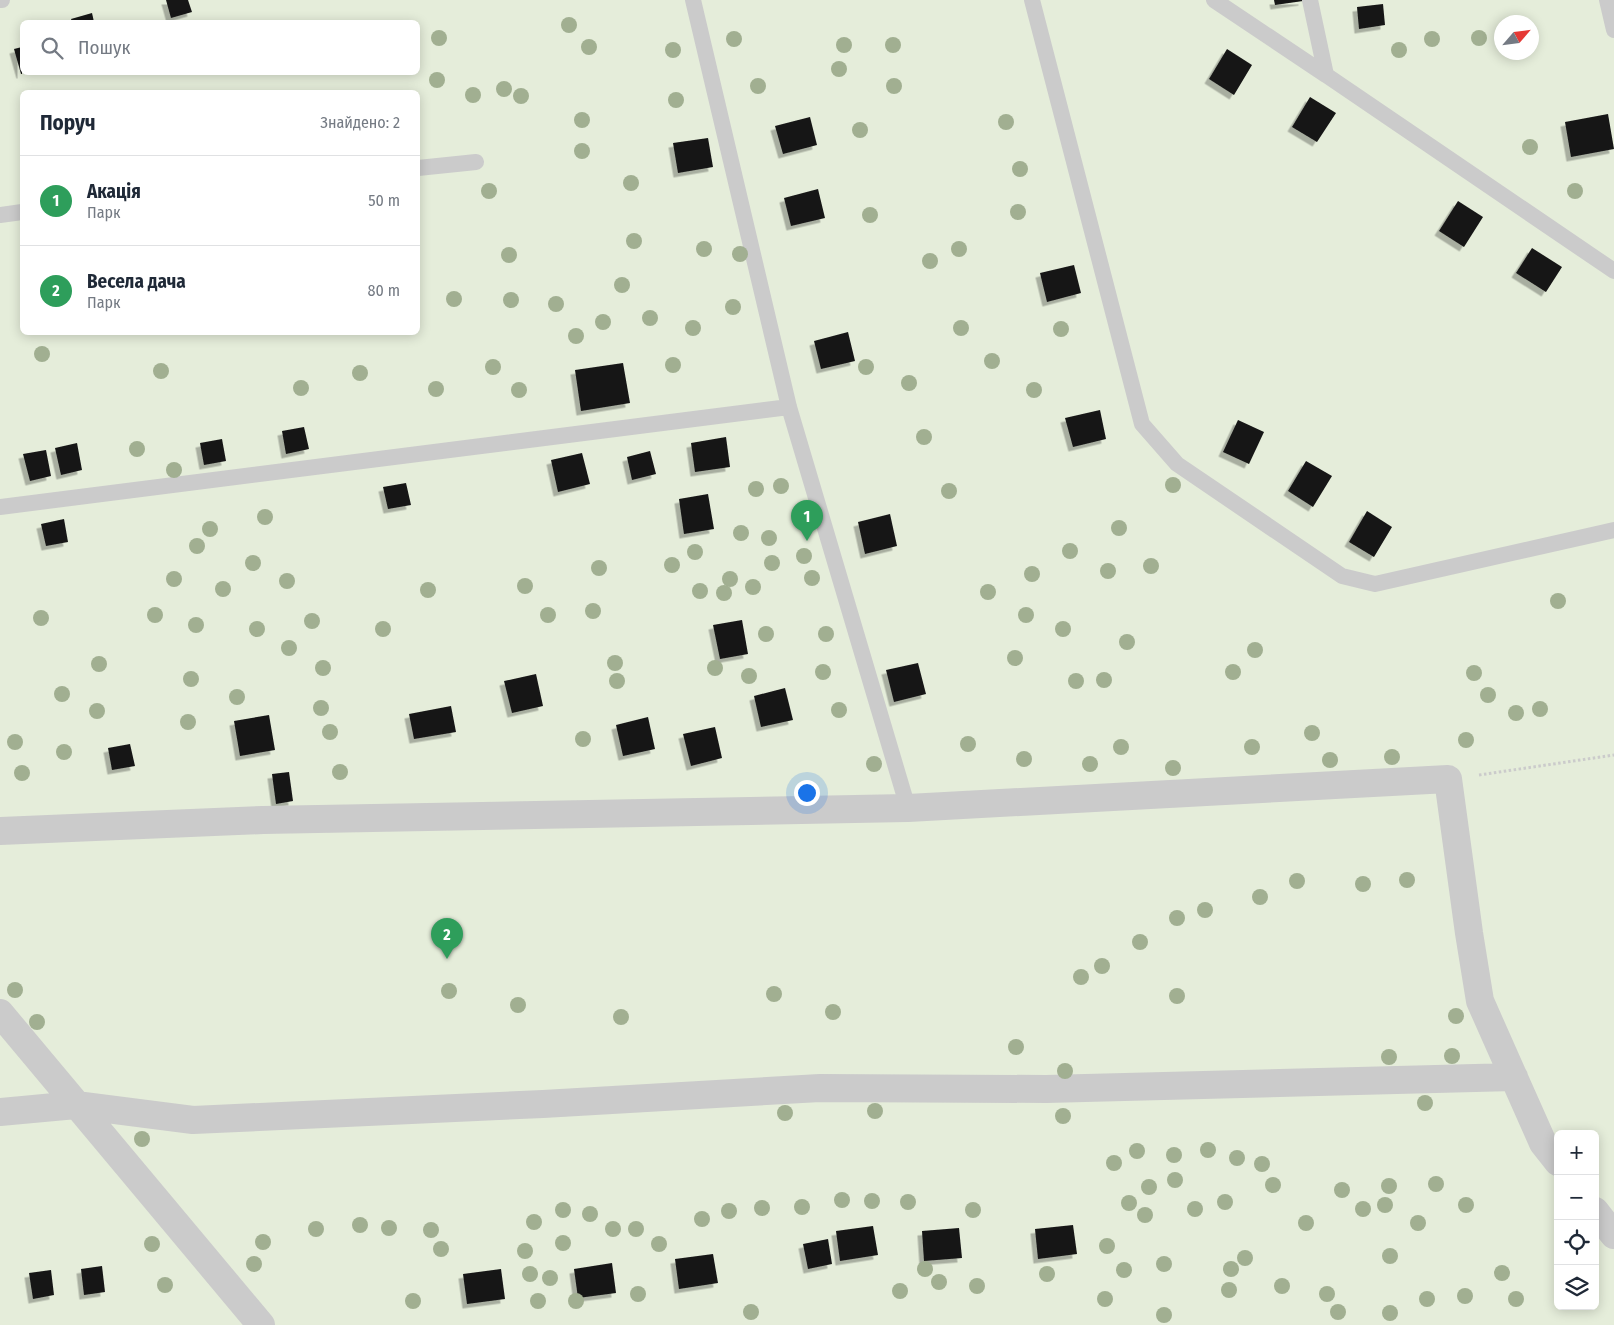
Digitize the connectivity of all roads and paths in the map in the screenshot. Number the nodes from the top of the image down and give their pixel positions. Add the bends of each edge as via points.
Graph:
1 (693, 0) edge
2 (1032, 0) edge
3 (1214, 0) edge
4 (1310, 0) edge
5 (1607, 0) edge
6 (1614, 30) edge
7 (1326, 75) junction
8 (476, 162) dead end
9 (420, 168) edge
10 (20, 212) edge
11 (0, 215) edge
12 (1614, 271) edge
13 (789, 407) junction
14 (0, 507) edge
15 (1614, 530) edge
16 (1614, 755) edge
17 (1448, 779) junction
18 (908, 808) junction
19 (0, 831) edge
20 (0, 1013) edge
21 (1514, 1077) junction
22 (76, 1105) junction
23 (0, 1112) edge
24 (1554, 1157) edge
25 (1599, 1216) edge
26 (1614, 1236) edge
27 (262, 1325) edge

1 - 13 lane
2 - 15 lane via 1142,424 1177,464 1342,576 1375,584
3 - 7 lane
4 - 7 lane
5 - 6 lane
7 - 12 lane
8 - 9 lane
10 - 11 lane
13 - 14 lane
13 - 18 lane
16 - 17 path
17 - 18 street
17 - 21 street via 1480,1001
18 - 19 street via 273,820
20 - 22 street
21 - 22 street via 1046,1089 820,1088 193,1120
21 - 24 street via 1543,1142
22 - 23 street
22 - 27 street
25 - 26 street

